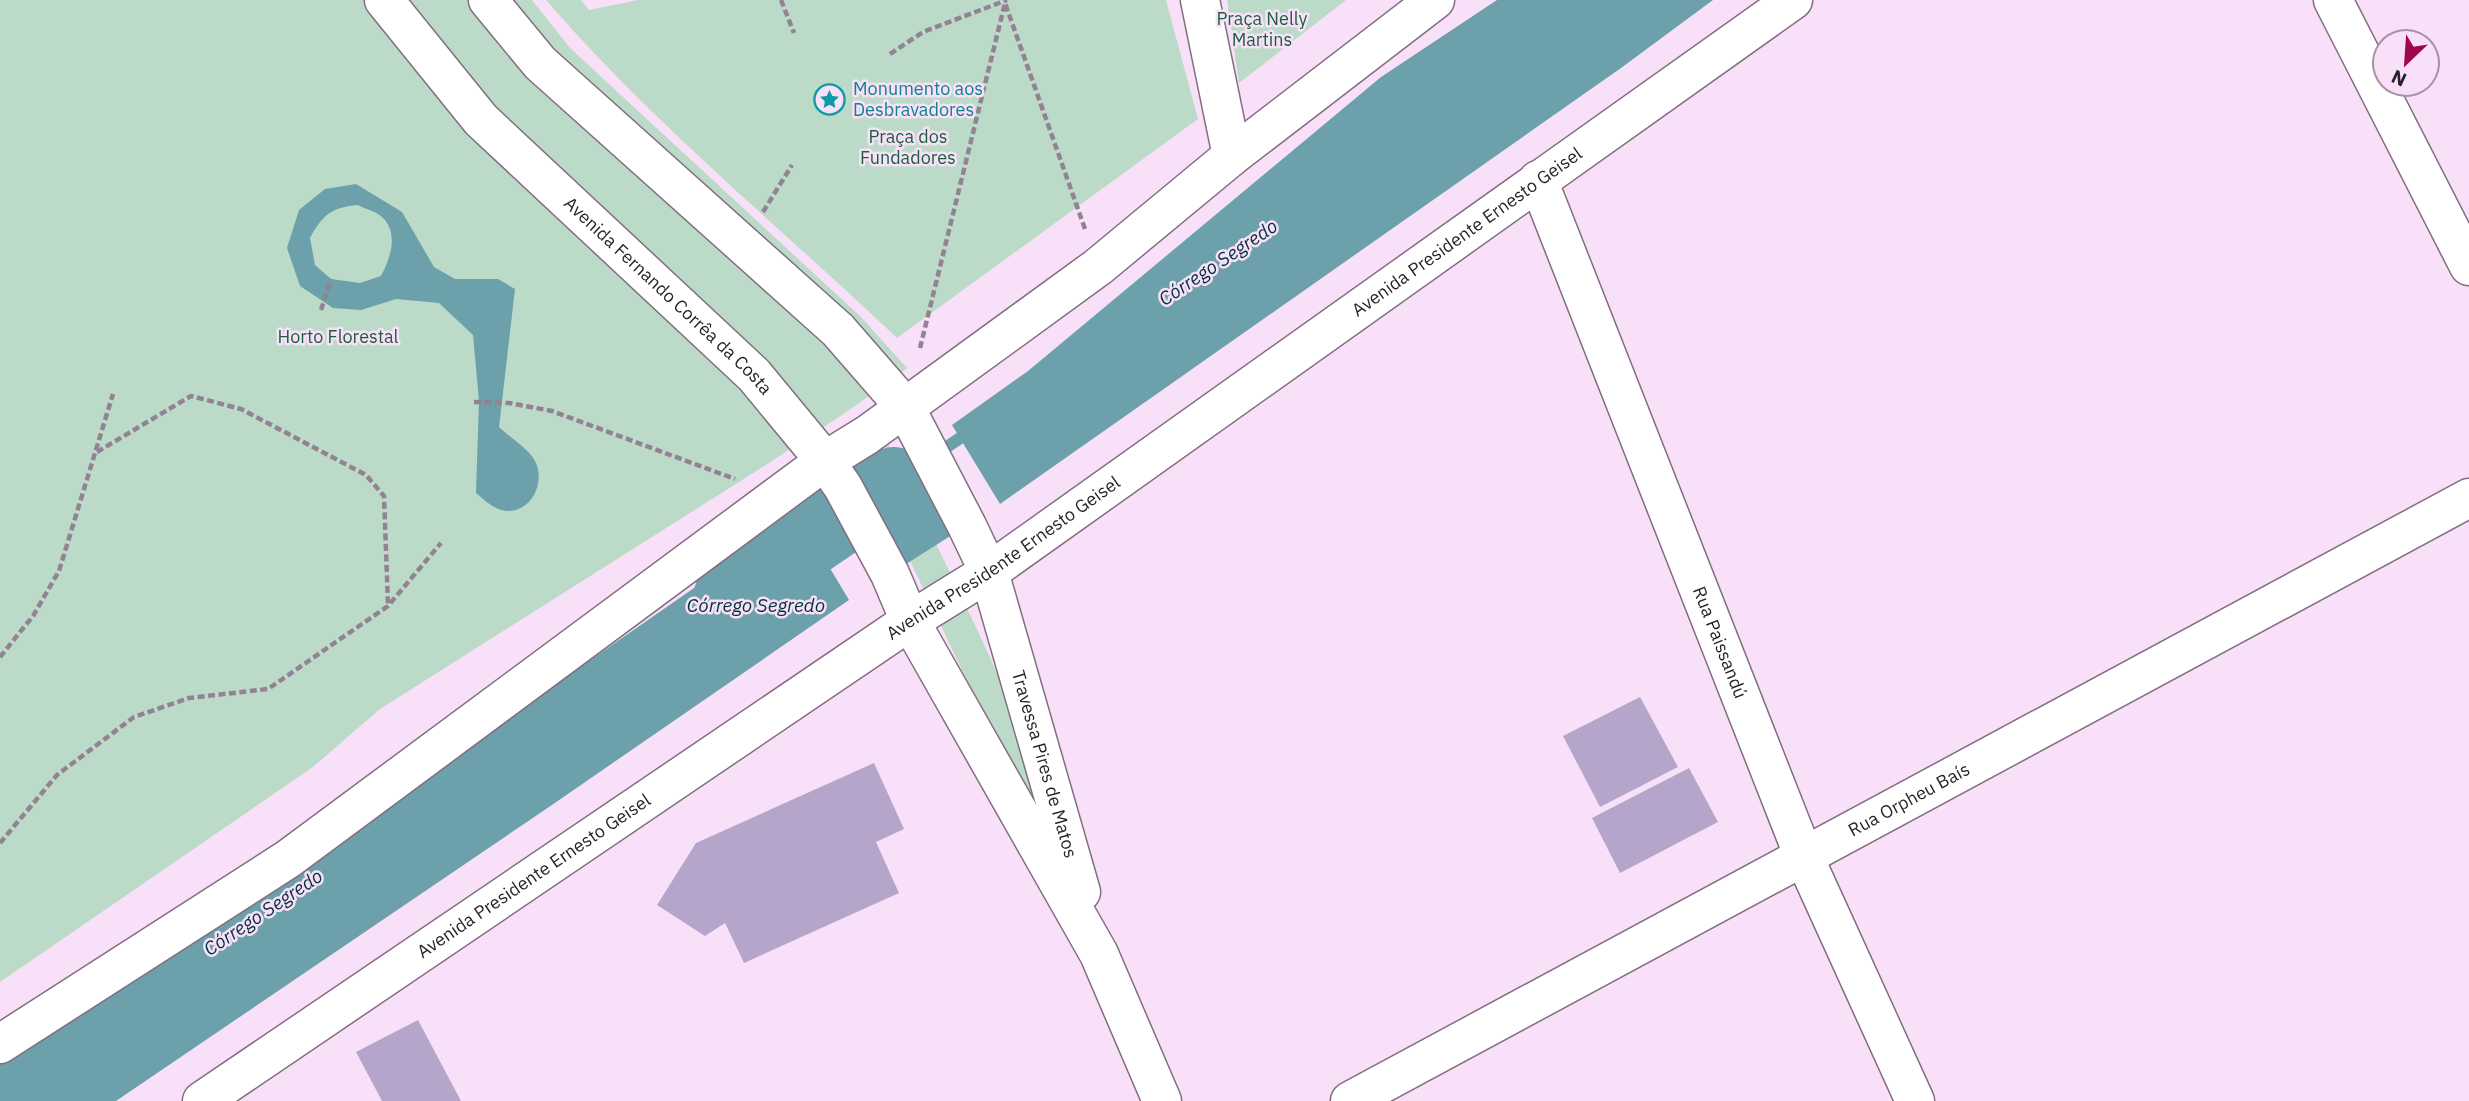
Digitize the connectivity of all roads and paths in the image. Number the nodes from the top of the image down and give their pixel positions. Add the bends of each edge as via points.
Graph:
1 (384, 0) edge
2 (488, 0) edge
3 (781, 0) edge
4 (1200, 0) edge
5 (1435, 0) edge
6 (1793, 0) edge
7 (2333, 0) edge
8 (1006, 1) edge
9 (794, 33) dead end
10 (890, 54) dead end
11 (1232, 156) junction
12 (792, 165) dead end
13 (1538, 180) junction
14 (744, 245) junction
15 (2469, 266) edge
16 (1098, 267) junction
17 (331, 280) dead end
18 (322, 308) dead end
19 (113, 394) dead end
20 (475, 402) dead end
21 (913, 422) junction
22 (97, 452) junction
23 (834, 474) junction
24 (779, 495) junction
25 (2469, 498) edge
26 (441, 544) dead end
27 (989, 572) junction
28 (388, 606) junction
29 (910, 621) junction
30 (0, 657) edge
31 (0, 843) edge
32 (1804, 857) junction
33 (1099, 954) junction
34 (0, 1044) edge
35 (202, 1101) edge
36 (1162, 1101) edge
37 (1350, 1101) edge
38 (1914, 1101) edge

1 - 23 main road, Avenida Fernando Corrêa da Costa via 481,120 754,375
2 - 14 main road via 540,63
3 - 9 path
4 - 11 main road
5 - 11 main road
6 - 13 main road, Avenida Presidente Ernesto Geisel
7 - 15 main road
8 - 10 path via 923,32
8 - 16 path
8 - 21 path
11 - 16 main road
12 - 14 path
13 - 27 main road, Avenida Presidente Ernesto Geisel
13 - 32 main road, Rua Paissandú
14 - 21 main road via 838,330
16 - 21 main road
17 - 18 path
19 - 22 path
20 - 24 path via 552,411
21 - 23 main road
21 - 27 main road
22 - 28 path via 191,396 253,415 366,475 384,495
22 - 30 path via 59,571 33,616
23 - 24 main road
23 - 29 main road, Avenida Fernando Corrêa da Costa via 890,574
24 - 34 main road via 288,859
25 - 32 main road, Rua Orpheu Baís
26 - 28 path
27 - 29 main road, Avenida Presidente Ernesto Geisel
27 - 33 main road, Travessa Pires de Matos
28 - 31 path via 268,689 189,698 134,717 57,775
29 - 33 main road, Travessa Pires de Matos
29 - 35 main road, Avenida Presidente Ernesto Geisel
32 - 37 main road, Rua Orpheu Baís
32 - 38 main road, Rua Paissandú
33 - 36 main road, Travessa Pires de Matos

